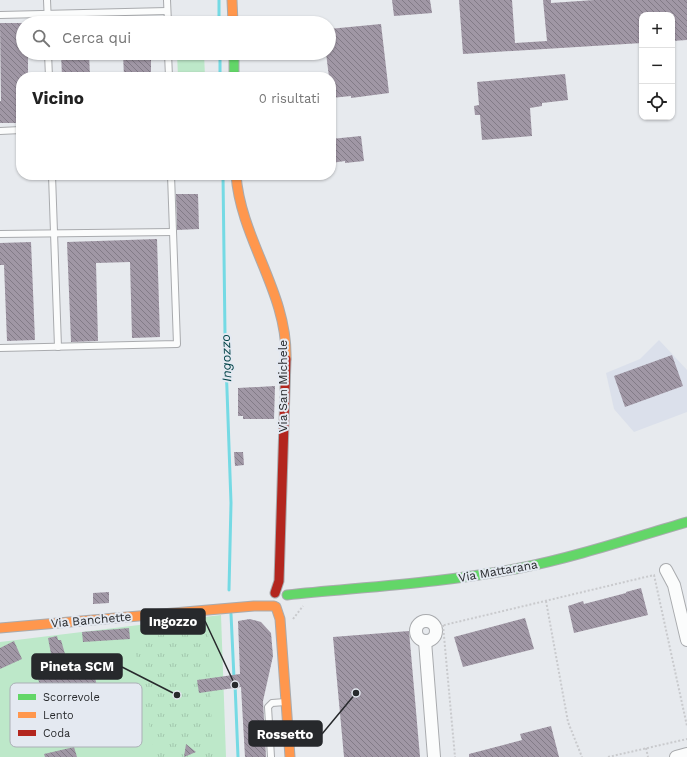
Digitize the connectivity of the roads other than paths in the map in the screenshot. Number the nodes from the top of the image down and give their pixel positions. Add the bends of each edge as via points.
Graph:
1 (47, 0) edge
2 (167, 0) edge
3 (232, 0) edge
4 (167, 11) junction
5 (47, 14) junction
6 (0, 15) edge
7 (167, 16) edge
8 (233, 16) edge
9 (48, 60) edge
10 (168, 60) edge
11 (234, 60) edge
12 (49, 72) edge
13 (169, 72) edge
14 (234, 72) edge
15 (0, 130) edge
16 (16, 130) edge
17 (52, 180) edge
18 (171, 180) edge
19 (236, 180) edge
20 (173, 232) junction
21 (54, 233) junction
22 (0, 234) edge
23 (58, 347) junction
24 (0, 348) edge
25 (687, 522) edge
26 (666, 570) dead end
27 (280, 600) junction
28 (280, 619) joint
29 (0, 628) edge
30 (687, 640) edge
31 (425, 641) junction
32 (286, 701) junction
33 (687, 754) edge
34 (271, 757) edge
35 (290, 757) edge
36 (434, 757) edge
37 (676, 757) edge

1 - 5 lane
2 - 4 lane
3 - 8 street
4 - 5 lane
4 - 7 lane
5 - 6 lane
9 - 12 lane
10 - 13 lane
11 - 14 street
15 - 16 lane
17 - 21 lane
18 - 20 lane
19 - 27 street, Via San Michele via 242,213 282,318 286,349
20 - 21 lane
20 - 23 lane via 177,344
21 - 22 lane
21 - 23 lane
23 - 24 lane
25 - 27 street, Via Mattarana via 520,568 466,577 304,593
26 - 30 street via 674,585
27 - 28 street
27 - 29 street, Via Banchette via 254,606
28 - 32 street
31 - 31 street via 417,636 416,630 418,624 428,620 439,626 435,637
31 - 36 street
32 - 34 lane via 272,703 268,707
32 - 35 street
33 - 37 street

